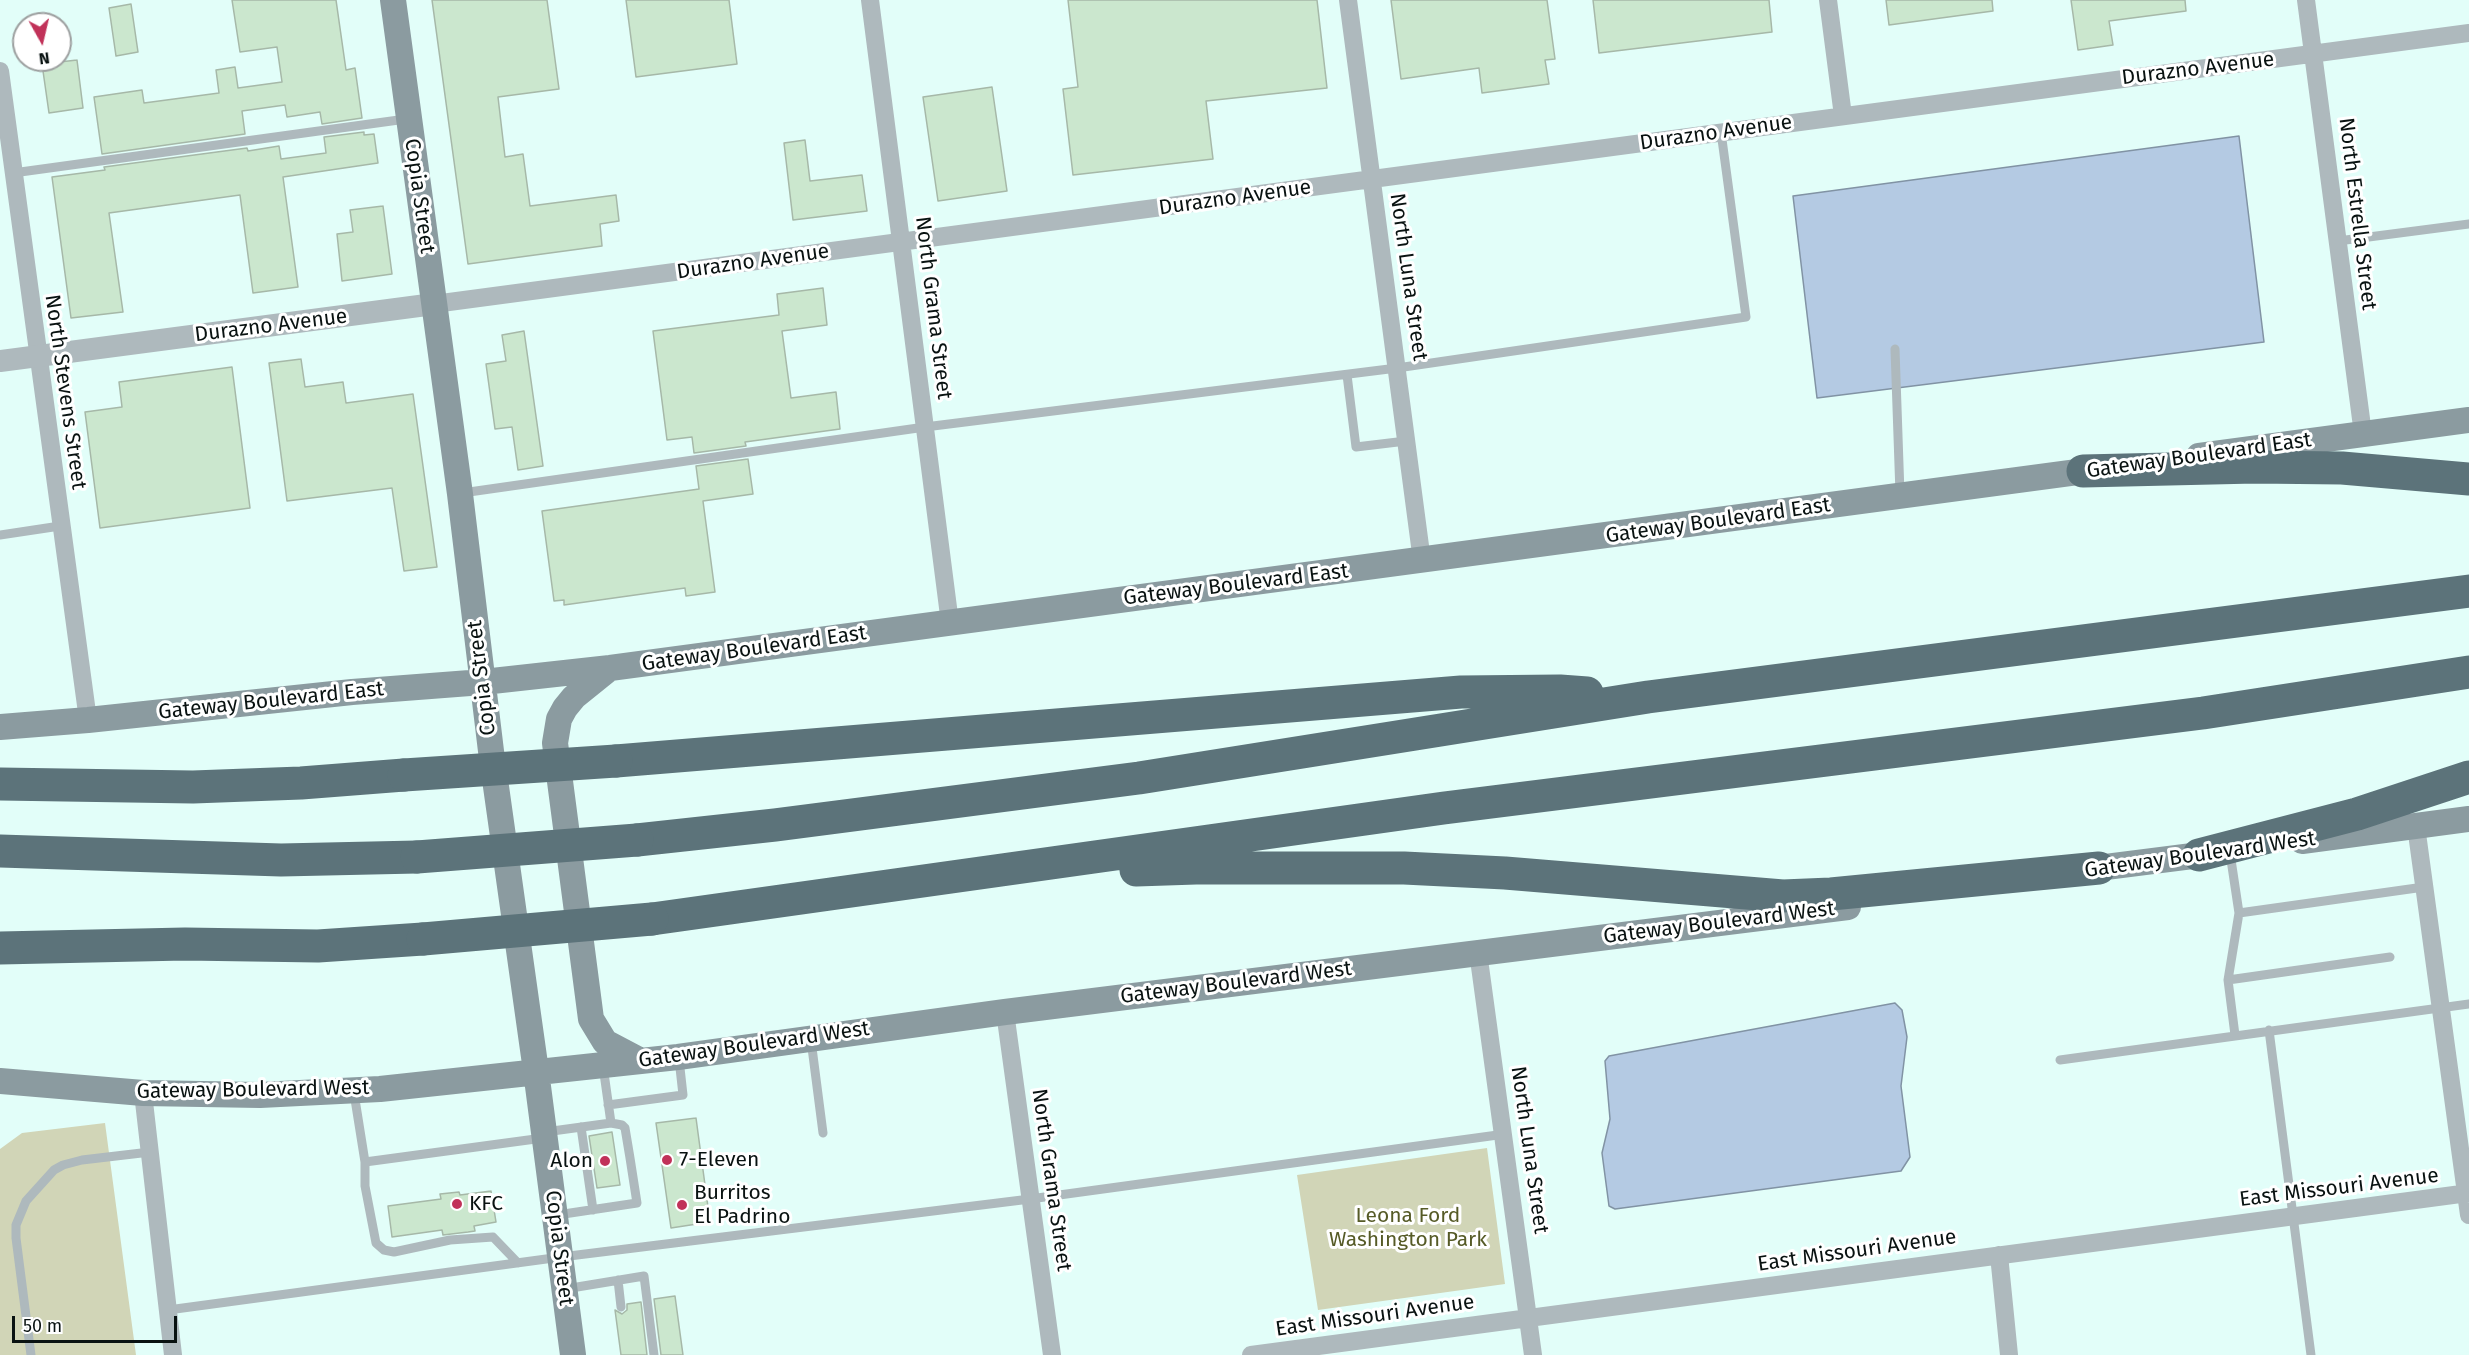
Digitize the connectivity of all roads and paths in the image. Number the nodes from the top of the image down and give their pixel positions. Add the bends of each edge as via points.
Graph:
1 (393, 0) edge
2 (870, 0) edge
3 (1348, 0) edge
4 (1828, 0) edge
5 (2306, 0) edge
6 (2469, 33) edge
7 (2314, 54) junction
8 (0, 71) edge
9 (1844, 116) junction
10 (409, 118) junction
11 (1721, 132) junction
12 (13, 173) junction
13 (1372, 180) junction
14 (2469, 224) edge
15 (2338, 241) junction
16 (902, 242) junction
17 (434, 304) junction
18 (1895, 350) dead end
19 (37, 357) junction
20 (0, 361) edge
21 (1397, 368) junction
22 (1347, 375) junction
23 (2469, 420) edge
24 (925, 427) junction
25 (2363, 434) junction
26 (1407, 441) junction
27 (2083, 471) junction
28 (2469, 479) edge
29 (460, 494) junction
30 (1900, 497) junction
31 (60, 526) junction
32 (0, 535) edge
33 (1422, 561) junction
34 (2469, 591) edge
35 (950, 622) junction
36 (610, 668) junction
37 (2469, 672) edge
38 (483, 682) junction
39 (1648, 698) junction
40 (88, 720) junction
41 (0, 727) edge
42 (2469, 777) edge
43 (0, 784) edge
44 (2469, 819) edge
45 (2416, 826) junction
46 (0, 851) edge
47 (2214, 853) junction
48 (2099, 868) junction
49 (945, 878) junction
50 (2424, 887) junction
51 (2239, 913) junction
52 (0, 927) edge
53 (185, 944) junction
54 (0, 948) edge
55 (1478, 952) junction
56 (2390, 957) dead end
57 (2228, 980) junction
58 (2469, 1004) edge
59 (2441, 1008) junction
60 (1005, 1012) junction
61 (2269, 1030) junction
62 (2235, 1035) junction
63 (811, 1038) junction
64 (678, 1057) junction
65 (2060, 1060) dead end
66 (641, 1061) junction
67 (602, 1065) junction
68 (536, 1071) junction
69 (0, 1081) edge
70 (354, 1090) junction
71 (143, 1093) junction
72 (608, 1105) junction
73 (611, 1123) junction
74 (581, 1127) junction
75 (823, 1133) dead end
76 (1505, 1134) junction
77 (545, 1135) junction
78 (150, 1152) junction
79 (365, 1162) junction
80 (2468, 1193) edge
81 (1030, 1199) junction
82 (593, 1210) junction
83 (555, 1215) junction
84 (2469, 1215) edge
85 (2292, 1217) junction
86 (1999, 1255) junction
87 (561, 1257) junction
88 (518, 1263) junction
89 (618, 1280) junction
90 (565, 1289) junction
91 (621, 1306) dead end
92 (168, 1311) junction
93 (1529, 1318) junction
94 (32, 1355) edge
95 (173, 1355) edge
96 (573, 1355) edge
97 (654, 1355) edge
98 (1052, 1355) edge
99 (1251, 1355) edge
100 (1533, 1355) edge
101 (2010, 1355) edge
102 (2311, 1355) edge

1 - 10 main road, Copia Street
2 - 16 street, North Grama Street
3 - 13 street, North Luna Street
4 - 9 street
5 - 7 street, North Estrella Street
6 - 7 street, Durazno Avenue
7 - 9 street, Durazno Avenue
7 - 15 street, North Estrella Street
8 - 12 street, North Stevens Street
9 - 11 street, Durazno Avenue
10 - 12 lane
10 - 17 main road, Copia Street
11 - 13 street, Durazno Avenue
11 - 21 lane via 1746,317
12 - 19 street, North Stevens Street
13 - 16 street, Durazno Avenue
13 - 21 street, North Luna Street
14 - 15 lane
15 - 25 street, North Estrella Street
16 - 17 street, Durazno Avenue
16 - 24 street, North Grama Street
17 - 19 street, Durazno Avenue
17 - 29 main road, Copia Street
18 - 30 lane
19 - 20 street, Durazno Avenue
19 - 31 street, North Stevens Street
21 - 22 lane
21 - 26 street, North Luna Street
22 - 24 lane
22 - 26 lane via 1356,447
23 - 25 main road, Gateway Boulevard East
24 - 29 lane
24 - 35 street, North Grama Street
25 - 27 main road, Gateway Boulevard East
26 - 33 street, North Luna Street
27 - 28 highway via 2342,468
27 - 30 main road, Gateway Boulevard East
29 - 38 main road, Copia Street
30 - 33 main road, Gateway Boulevard East
31 - 32 lane
31 - 40 street, North Stevens Street
33 - 35 main road, Gateway Boulevard East
34 - 39 highway
35 - 36 main road, Gateway Boulevard East
36 - 38 main road, Gateway Boulevard East
36 - 66 main road via 565,708 555,743 591,1019 605,1042
37 - 49 highway via 2203,713 1433,810
38 - 40 main road, Gateway Boulevard East
38 - 68 main road, Copia Street
39 - 43 highway, bridge via 1560,691 1461,692 301,783 193,787
39 - 46 highway, bridge via 1140,777 637,840 417,858 269,860
40 - 41 main road, Gateway Boulevard East
42 - 47 highway via 2357,814
44 - 45 main road, Gateway Boulevard West
45 - 47 main road, Gateway Boulevard West
45 - 50 street
47 - 48 main road, Gateway Boulevard West
47 - 51 lane
48 - 49 highway via 1792,896 1404,868 1196,868
48 - 55 main road, Gateway Boulevard West via 1954,888 1876,904
49 - 53 highway, bridge via 652,919 423,939 318,946
50 - 51 lane
50 - 59 street
51 - 57 lane
52 - 53 highway
53 - 54 highway
55 - 60 main road, Gateway Boulevard West
55 - 76 street, North Luna Street
56 - 57 lane
57 - 62 lane
58 - 59 lane
59 - 61 lane
59 - 80 street
60 - 63 main road, Gateway Boulevard West
60 - 81 street, North Grama Street
61 - 62 lane
61 - 85 lane
62 - 65 lane
63 - 64 main road, Gateway Boulevard West
63 - 75 lane
64 - 66 main road, Gateway Boulevard West
64 - 72 lane via 683,1095
66 - 67 main road, Gateway Boulevard West
67 - 68 main road, Gateway Boulevard West
67 - 72 lane
68 - 70 main road, Gateway Boulevard West
68 - 77 main road, Copia Street
69 - 71 main road, Gateway Boulevard West
70 - 71 main road, Gateway Boulevard West via 260,1095
70 - 79 lane
71 - 78 street
72 - 73 lane
73 - 74 lane
73 - 82 lane via 625,1128 637,1203
74 - 77 lane
74 - 82 lane
76 - 81 lane
76 - 93 street, North Luna Street
77 - 79 lane
77 - 83 main road, Copia Street
78 - 92 street
78 - 94 lane via 63,1165 48,1175 26,1201 16,1225 16,1238
79 - 88 lane via 365,1186 376,1243 384,1250 394,1252 450,1240 493,1237
80 - 84 street
80 - 85 street, East Missouri Avenue
81 - 87 lane
81 - 98 street, North Grama Street
82 - 83 lane
83 - 87 main road, Copia Street
85 - 86 street, East Missouri Avenue
85 - 102 lane
86 - 93 street, East Missouri Avenue
86 - 101 street
87 - 88 lane
87 - 90 main road, Copia Street
88 - 92 lane
89 - 90 lane
89 - 91 lane
89 - 97 lane via 644,1276
90 - 96 main road, Copia Street
92 - 95 street
93 - 99 street, East Missouri Avenue
93 - 100 street, North Luna Street

